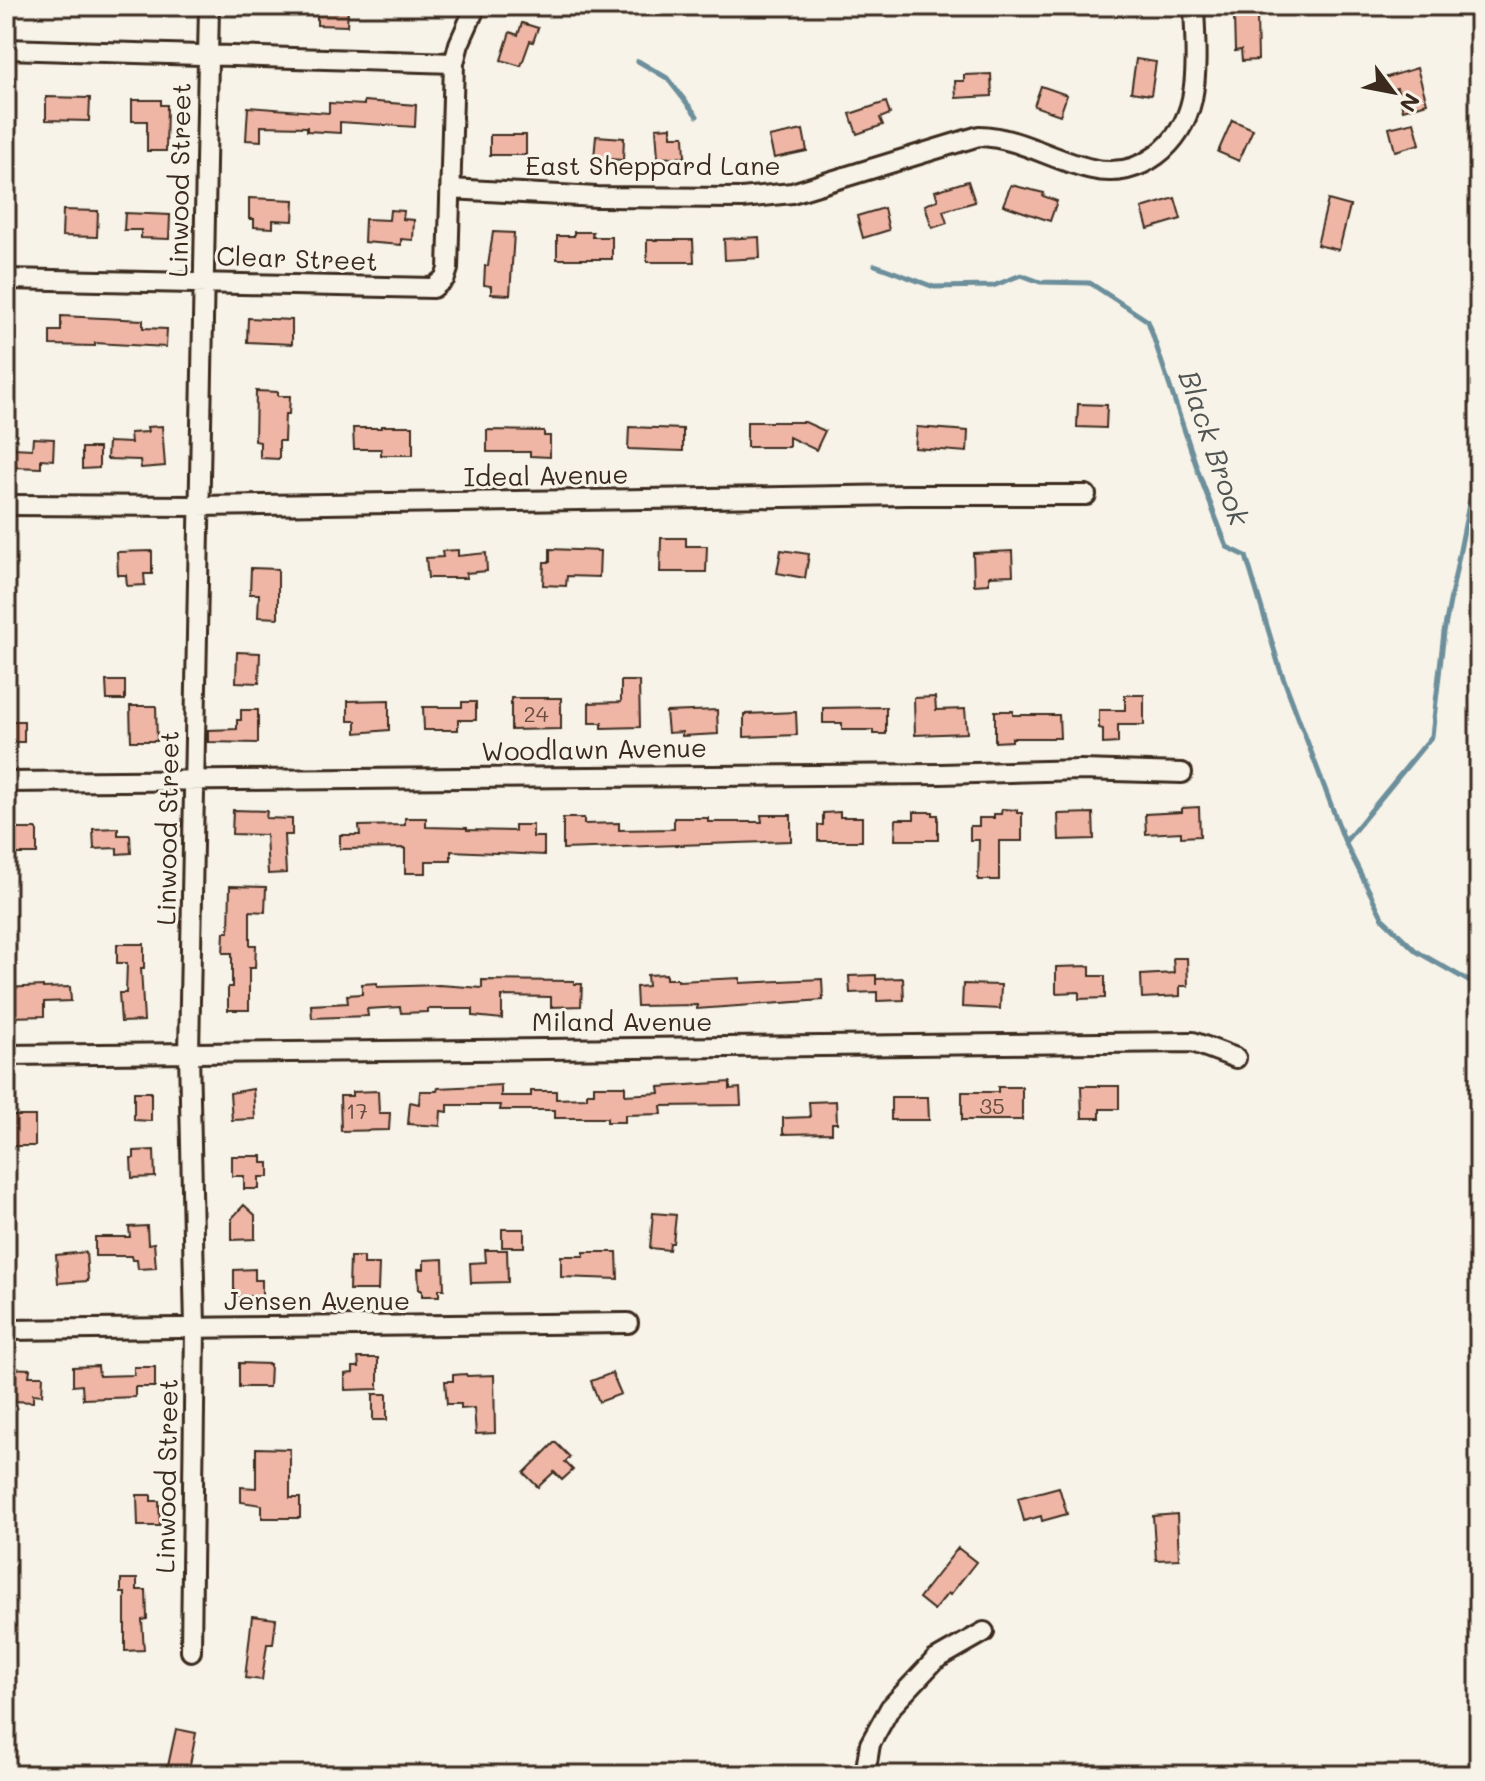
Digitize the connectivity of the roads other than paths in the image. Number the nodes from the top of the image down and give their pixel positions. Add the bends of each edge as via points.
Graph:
1 (209, 6) edge
2 (476, 6) edge
3 (1194, 6) edge
4 (6, 49) edge
5 (208, 55) junction
6 (454, 63) junction
7 (450, 189) junction
8 (6, 279) edge
9 (204, 283) junction
10 (1086, 495) dead end
11 (6, 505) edge
12 (198, 506) junction
13 (1182, 773) dead end
14 (195, 780) junction
15 (6, 782) edge
16 (189, 1053) junction
17 (6, 1055) edge
18 (1236, 1058) dead end
19 (628, 1323) dead end
20 (195, 1327) junction
21 (6, 1330) edge
22 (984, 1632) dead end
23 (191, 1651) dead end
24 (865, 1775) edge

1 - 5 street, Linwood Street
2 - 6 street
3 - 7 street, East Sheppard Lane via 1188,112 1167,146 1152,160 1128,169 1090,169 1001,138 979,136 792,193 755,197 597,197
4 - 5 street
5 - 6 street
5 - 9 street, Linwood Street
6 - 7 street
7 - 9 street, Clear Street via 448,269 433,288
8 - 9 street, Clear Street
9 - 12 street, Linwood Street
10 - 12 street, Ideal Avenue
11 - 12 street, Ideal Avenue
12 - 14 street, Linwood Street
13 - 14 street, Woodlawn Avenue
14 - 15 street, Woodlawn Avenue
14 - 16 street, Linwood Street
16 - 17 street, Miland Avenue
16 - 18 street, Miland Avenue via 1193,1042
16 - 20 street, Linwood Street
19 - 20 street, Jensen Avenue
20 - 21 street, Jensen Avenue
20 - 23 street, Linwood Street
22 - 24 street via 935,1660 890,1708 870,1744

